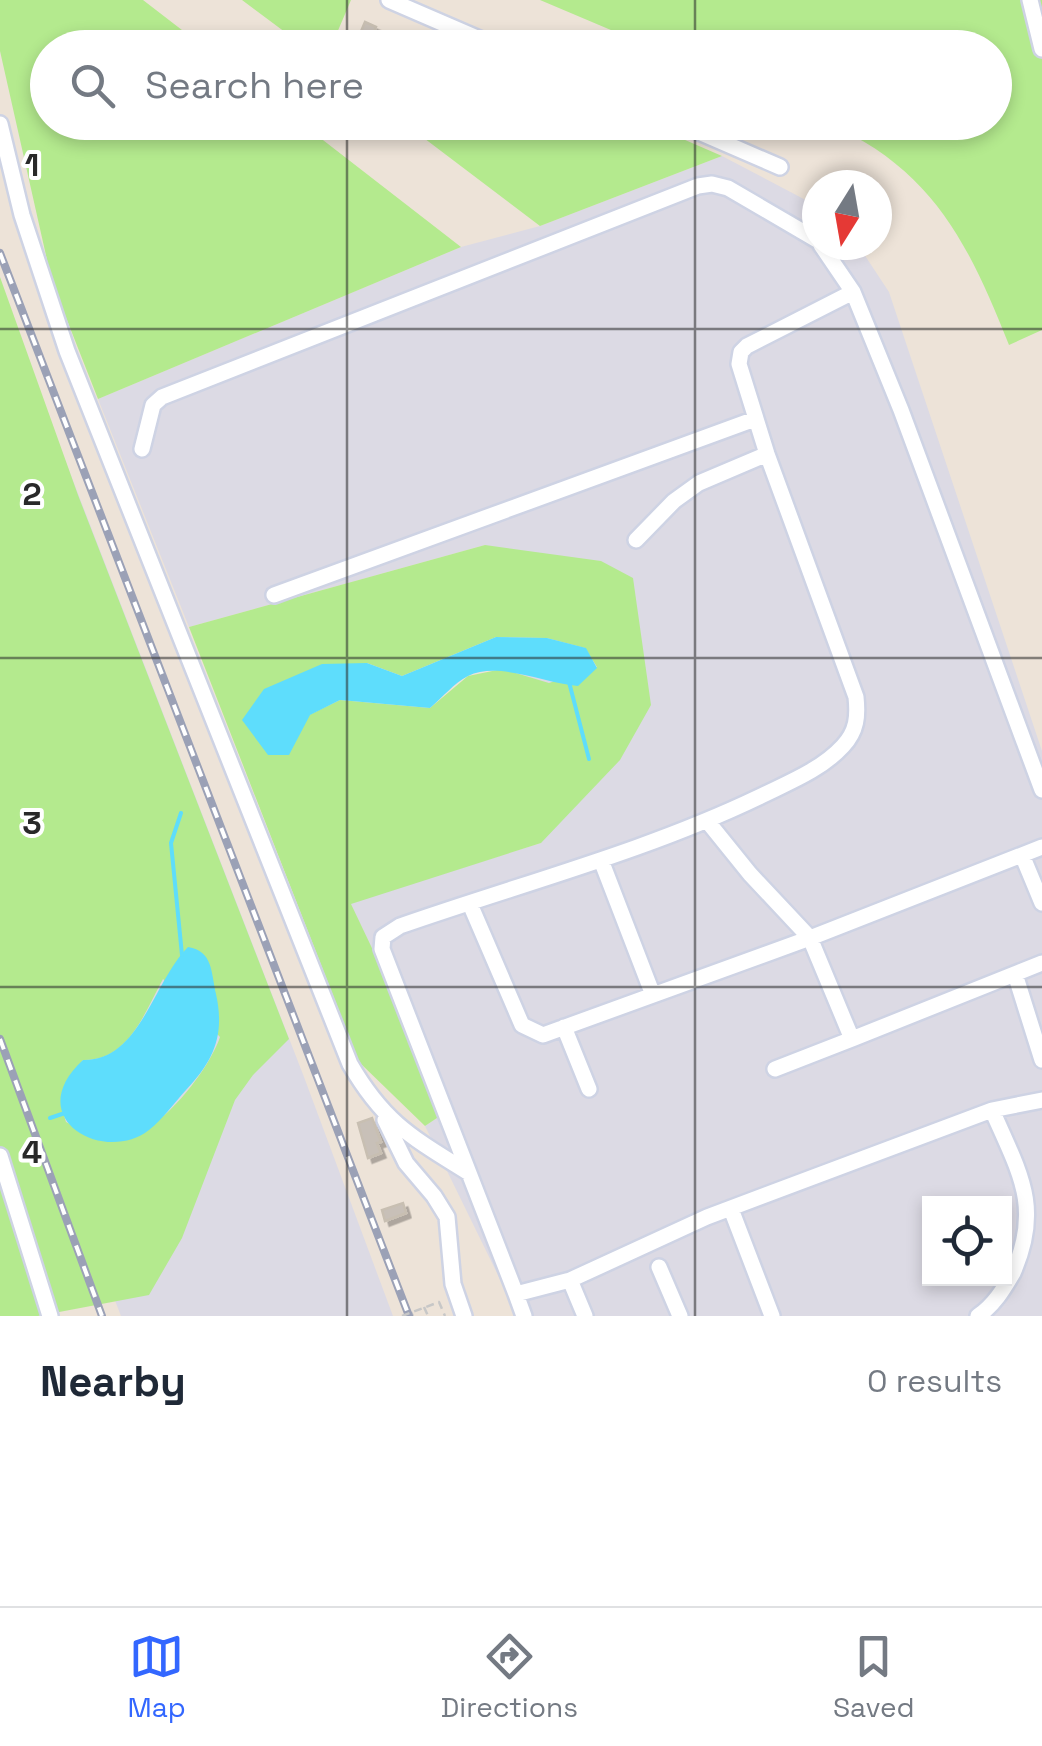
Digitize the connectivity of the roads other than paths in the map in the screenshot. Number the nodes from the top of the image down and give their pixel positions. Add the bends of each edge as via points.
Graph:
1 (388, 0) edge
2 (1030, 0) edge
3 (458, 30) edge
4 (1042, 48) edge
5 (0, 124) edge
6 (718, 140) edge
7 (780, 167) dead end
8 (802, 232) edge
9 (831, 260) edge
10 (853, 292) junction
11 (756, 419) junction
12 (142, 449) dead end
13 (767, 454) junction
14 (636, 540) dead end
15 (274, 596) dead end
16 (1042, 790) edge
17 (708, 822) junction
18 (1042, 847) edge
19 (1022, 855) junction
20 (602, 860) junction
21 (470, 904) junction
22 (1042, 904) edge
23 (810, 938) junction
24 (1042, 964) edge
25 (1015, 974) junction
26 (653, 994) junction
27 (564, 1027) junction
28 (852, 1039) junction
29 (1042, 1060) edge
30 (775, 1069) dead end
31 (589, 1089) dead end
32 (1042, 1100) edge
33 (992, 1110) junction
34 (382, 1111) junction
35 (0, 1156) edge
36 (469, 1173) junction
37 (731, 1209) junction
38 (659, 1267) dead end
39 (570, 1280) junction
40 (516, 1294) junction
41 (50, 1316) edge
42 (464, 1316) edge
43 (524, 1316) edge
44 (585, 1316) edge
45 (680, 1316) edge
46 (772, 1316) edge
47 (978, 1316) edge

1 - 3 lane
2 - 4 lane
5 - 34 lane via 22,215 95,423 350,1064
6 - 7 lane
8 - 12 lane via 728,188 698,186 162,396
9 - 10 lane
10 - 11 lane via 741,352
10 - 16 lane
11 - 13 lane
11 - 15 lane
13 - 14 lane via 699,483
13 - 17 lane via 858,715 834,755
17 - 20 lane
17 - 23 lane
18 - 19 lane
19 - 22 lane
19 - 23 lane
20 - 21 lane
20 - 26 lane
21 - 27 lane via 522,1025 542,1035
21 - 36 lane via 389,930 382,949
23 - 26 lane
23 - 28 lane
24 - 25 lane
25 - 28 lane
25 - 29 lane
26 - 27 lane
27 - 31 lane
28 - 30 lane
32 - 33 lane
33 - 37 lane
33 - 47 lane via 1032,1205 1033,1226 1002,1291
34 - 36 lane
34 - 42 lane via 398,1151 447,1217 453,1284
35 - 41 lane
36 - 40 lane
37 - 39 lane
37 - 46 lane
38 - 45 lane
39 - 40 lane
39 - 44 lane
40 - 43 lane

